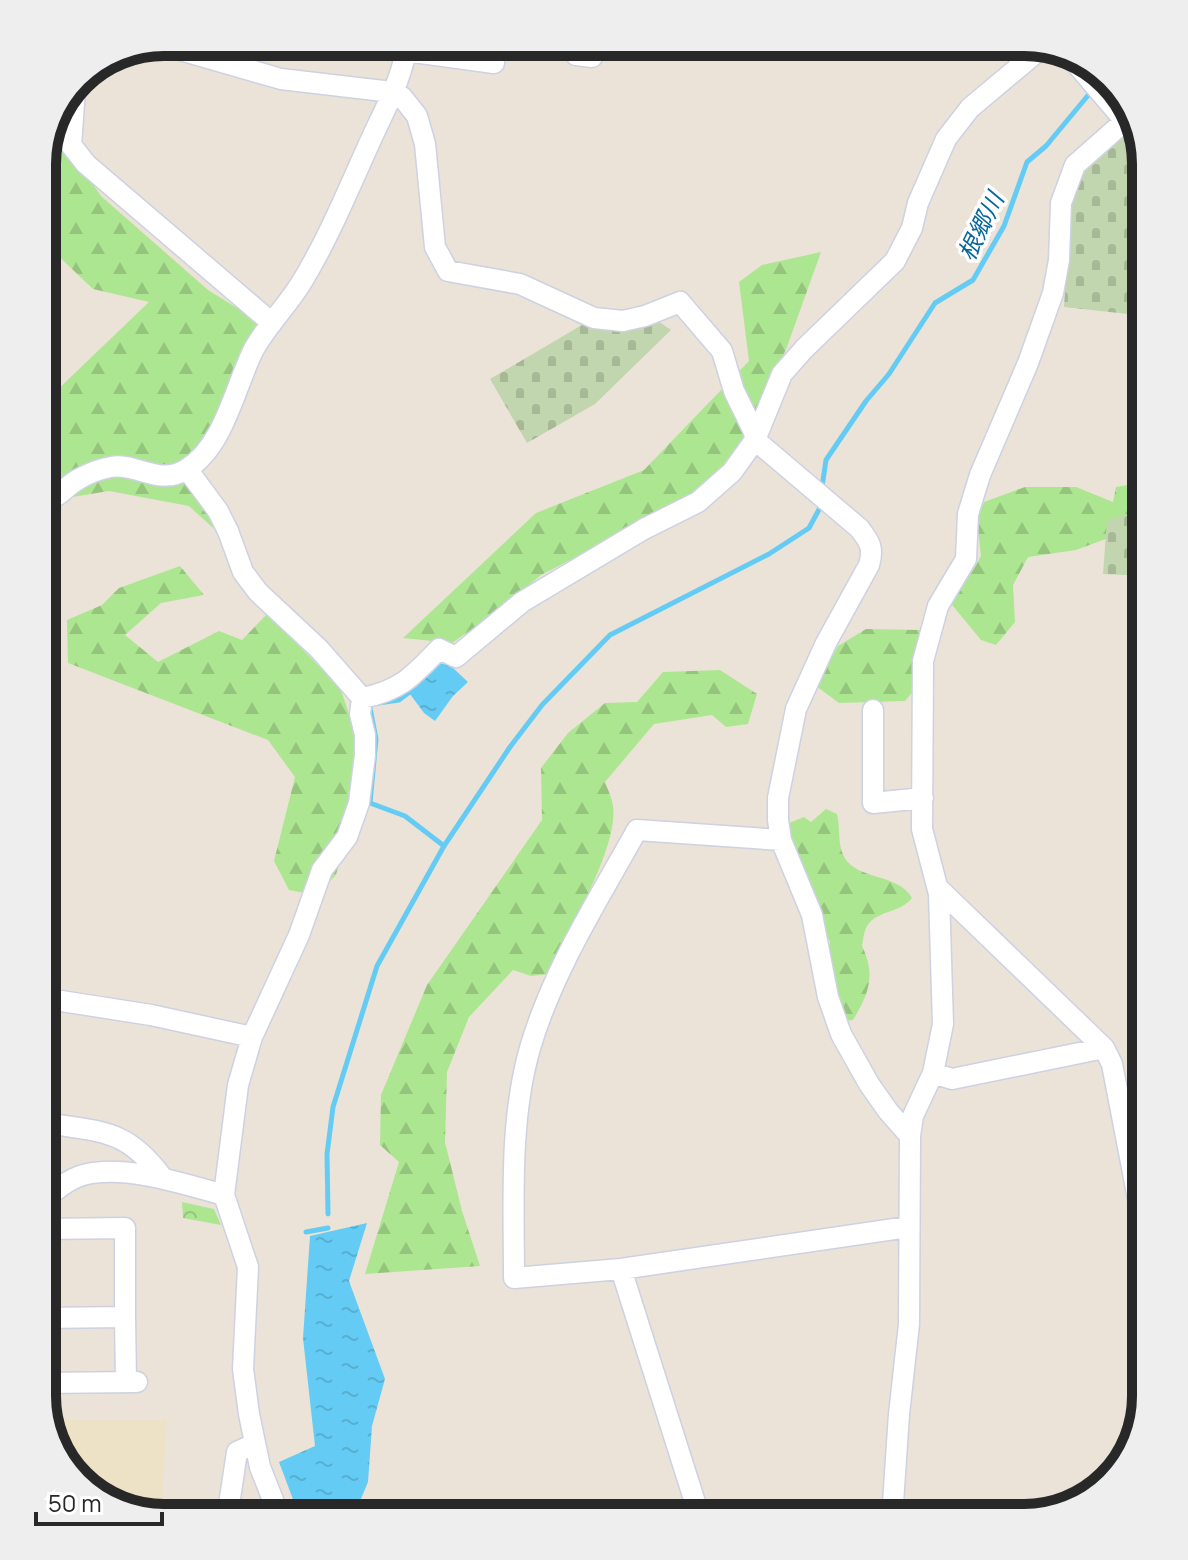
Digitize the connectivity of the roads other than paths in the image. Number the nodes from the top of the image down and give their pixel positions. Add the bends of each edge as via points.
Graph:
1 (201, 56) edge
2 (404, 56) edge
3 (458, 56) edge
4 (1032, 56) edge
5 (494, 63) dead end
6 (1089, 77) edge
7 (392, 92) junction
8 (74, 104) edge
9 (1114, 104) edge
10 (1124, 122) edge
11 (272, 323) junction
12 (755, 440) junction
13 (187, 469) junction
14 (56, 494) edge
15 (362, 698) junction
16 (873, 710) dead end
17 (923, 798) junction
18 (781, 840) junction
19 (937, 887) junction
20 (56, 1000) edge
21 (252, 1037) junction
22 (1104, 1048) junction
23 (933, 1073) junction
24 (56, 1124) edge
25 (1132, 1131) edge
26 (910, 1136) junction
27 (162, 1177) junction
28 (56, 1191) edge
29 (224, 1195) junction
30 (908, 1227) junction
31 (56, 1229) edge
32 (621, 1269) junction
33 (125, 1317) junction
34 (56, 1318) edge
35 (56, 1383) edge
36 (254, 1444) junction
37 (229, 1504) edge
38 (271, 1504) edge
39 (696, 1504) edge
40 (893, 1504) edge

1 - 7 street via 281,79
2 - 7 street
3 - 5 street
4 - 12 street via 970,108 946,139 895,261 782,374
6 - 9 street
7 - 11 street via 328,235
7 - 12 street via 417,116 425,144 435,247 448,271 520,284 594,318 623,321 680,302 722,351
8 - 11 street via 71,145 86,164
10 - 17 street via 1075,165 1061,203 1053,293 980,475 968,514 966,559 938,606 923,661
11 - 13 street via 254,349 228,416
12 - 15 street via 732,472 698,502 522,602 456,657 439,649 411,679 385,694
12 - 18 street via 859,528 873,552 796,709 778,798
13 - 14 street via 171,476 150,475 116,465
13 - 15 street via 218,511 243,572 258,592
15 - 21 street via 365,755 359,803 347,837 322,870
16 - 17 street via 873,803
17 - 19 street via 922,829
18 - 26 street via 812,915 841,1034 869,1084
18 - 32 street via 637,830 549,995 530,1049 521,1099 514,1278
19 - 22 street
19 - 23 street via 943,1024
20 - 21 street
21 - 29 street via 238,1085
22 - 23 street via 952,1079
22 - 25 street
23 - 26 street via 913,1116
24 - 27 street via 109,1133 132,1144
26 - 30 street
27 - 28 street via 81,1175
27 - 29 street
29 - 36 street via 248,1267 243,1369
30 - 32 street
30 - 40 street via 909,1324
31 - 33 street via 125,1228
32 - 39 street
33 - 34 street
33 - 35 street via 131,1382
36 - 37 street via 237,1452
36 - 38 street

